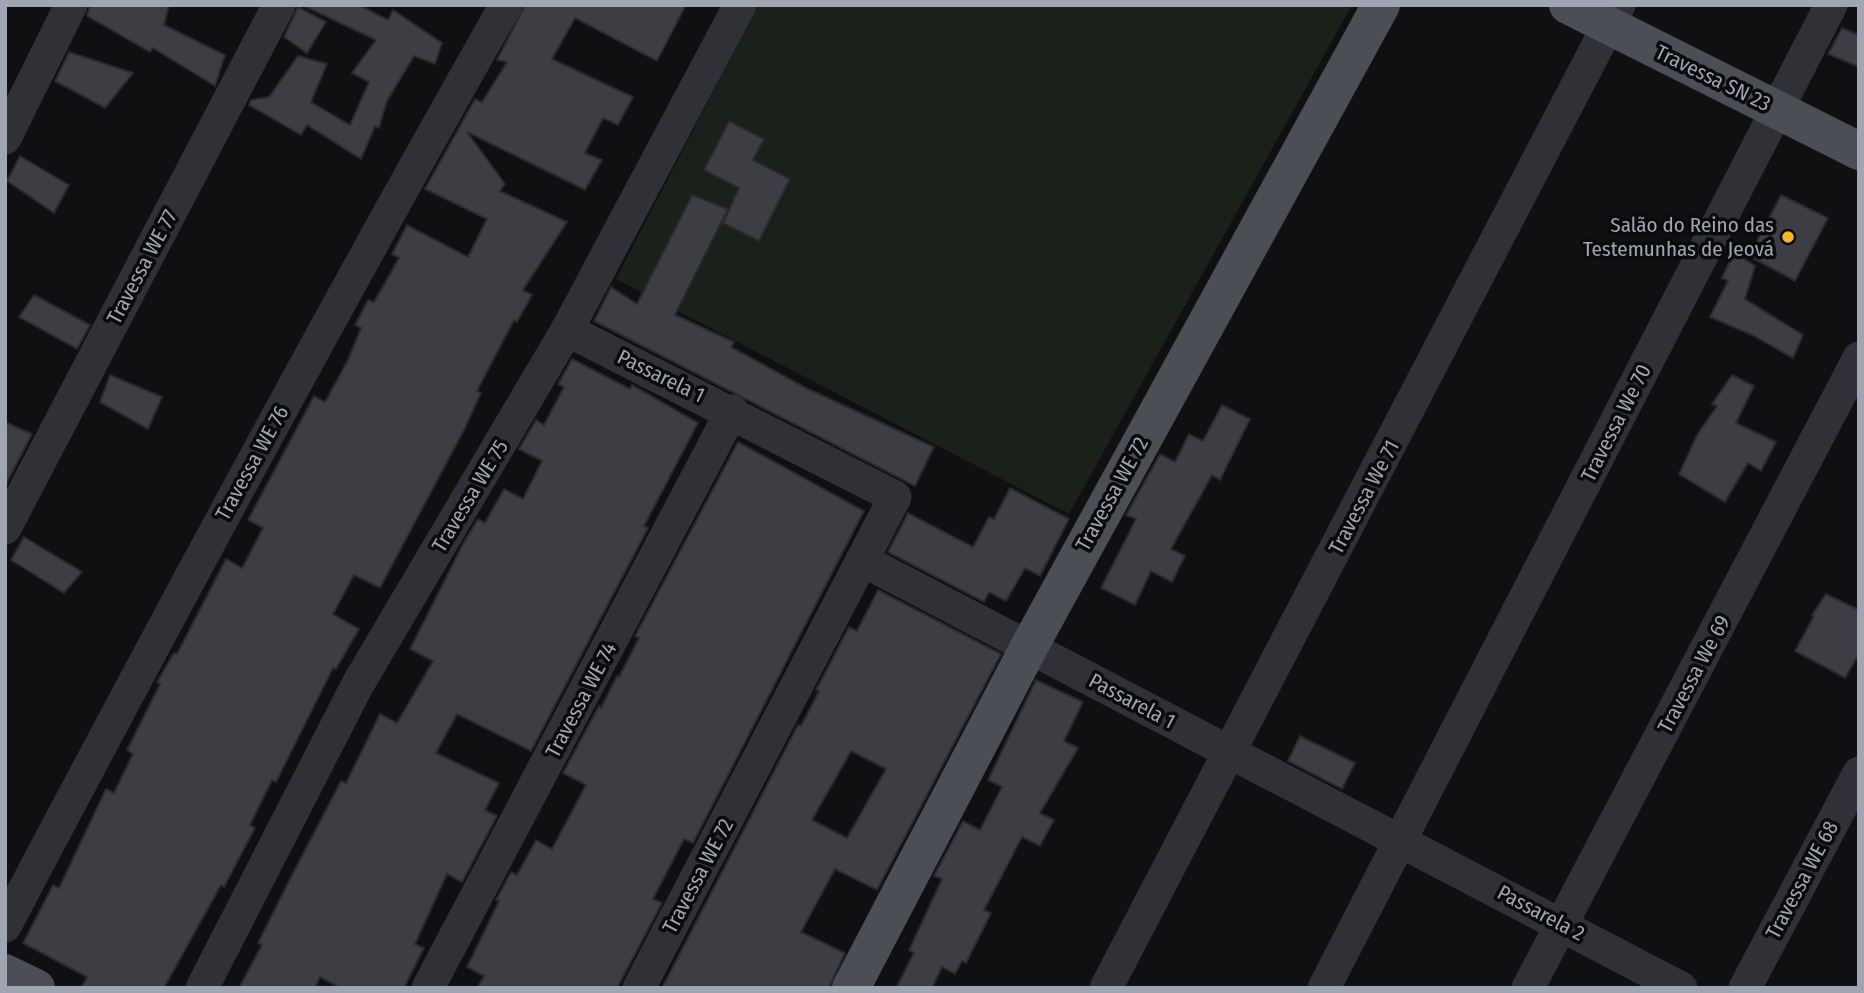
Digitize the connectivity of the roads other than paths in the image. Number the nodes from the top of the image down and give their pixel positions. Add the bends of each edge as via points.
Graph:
1 (71, 5) edge
2 (279, 5) edge
3 (506, 5) edge
4 (740, 5) edge
5 (1381, 5) edge
6 (1568, 5) edge
7 (1831, 5) edge
8 (1613, 16) edge
9 (1777, 108) junction
10 (5, 138) edge
11 (1859, 151) edge
12 (568, 330) junction
13 (1859, 358) edge
14 (732, 411) junction
15 (894, 505) joint
16 (5, 528) edge
17 (862, 560) junction
18 (1029, 647) junction
19 (1231, 752) junction
20 (1859, 773) edge
21 (1401, 841) junction
22 (1560, 922) junction
23 (5, 926) edge
24 (5, 973) edge
25 (36, 988) edge
26 (202, 988) edge
27 (428, 988) edge
28 (639, 988) edge
29 (851, 988) edge
30 (1106, 988) edge
31 (1324, 988) edge
32 (1528, 988) edge
33 (1681, 988) edge
34 (1745, 988) edge

1 - 10 street
2 - 16 street, Travessa WE 77
3 - 23 street, Travessa WE 76 via 179,596
4 - 12 street, Travessa WE 75
5 - 18 main road, Travessa WE 72
6 - 8 main road, Travessa SN 23
7 - 9 street, Travessa We 70
8 - 9 main road, Travessa SN 23
8 - 19 street, Travessa We 71
9 - 11 main road, Travessa SN 23
9 - 21 street, Travessa We 70
12 - 14 street, Passarela 1
12 - 26 street, Travessa WE 75 via 358,684
13 - 22 street, Travessa We 69 via 1766,541
14 - 15 street, Passarela 1 via 895,496
14 - 27 street, Travessa WE 74
15 - 17 street, Travessa WE 72
17 - 18 street, Passarela 1
17 - 28 street, Travessa WE 72
18 - 19 street, Passarela 1
18 - 29 main road, Travessa WE 72
19 - 21 street, Passarela 1
19 - 30 street, Travessa We 71
20 - 34 street, Travessa WE 68
21 - 22 street, Passarela 2
21 - 31 street
22 - 32 street, Travessa We 69
22 - 33 street, Passarela 2
24 - 25 main road

